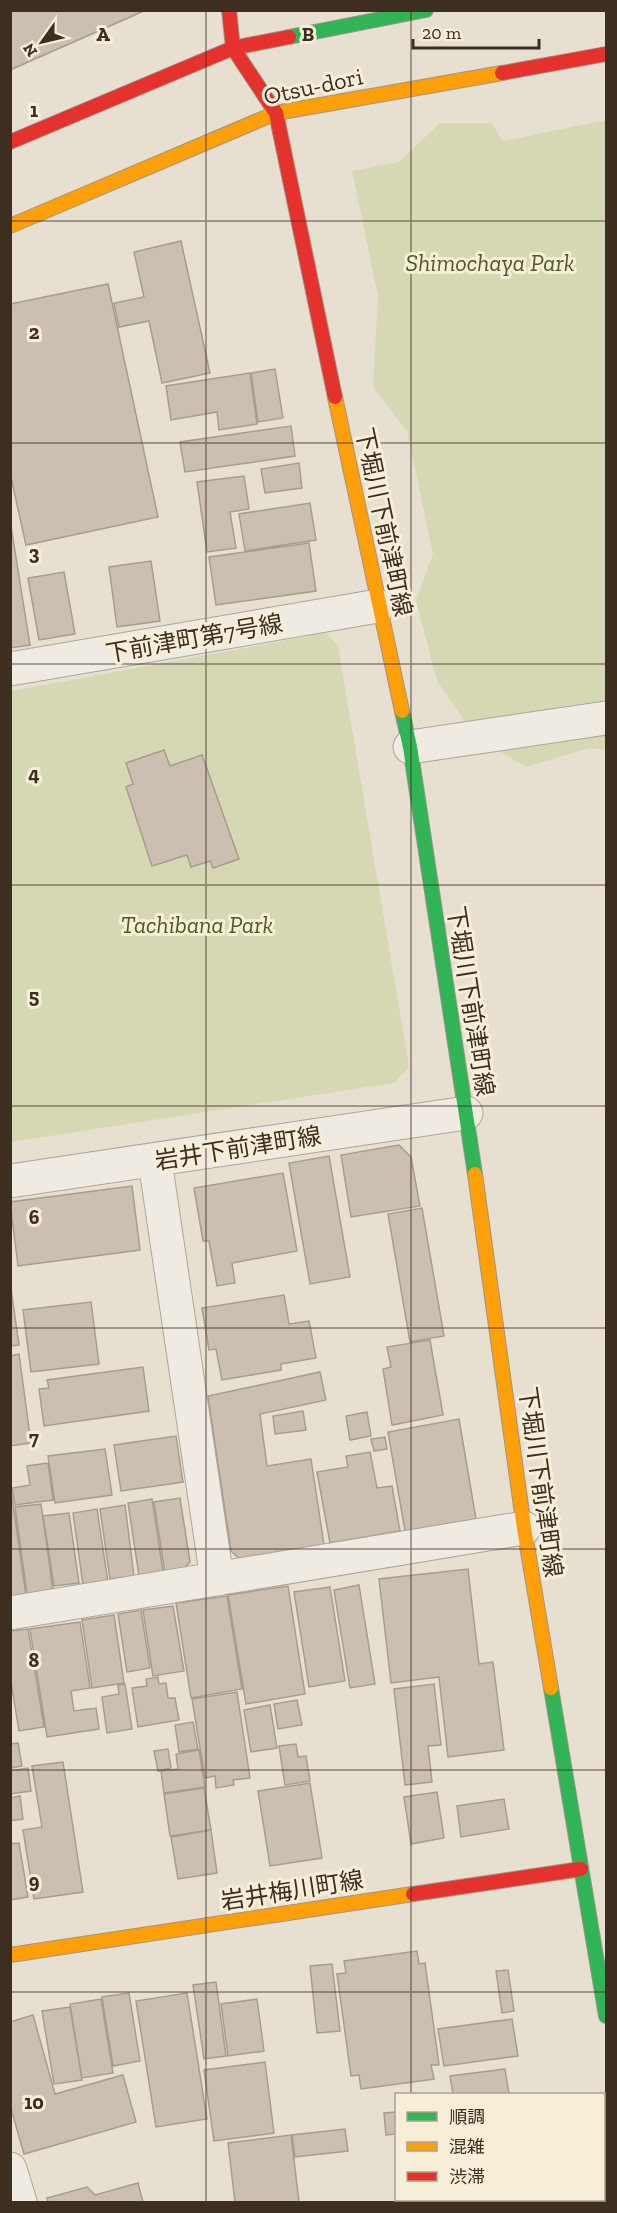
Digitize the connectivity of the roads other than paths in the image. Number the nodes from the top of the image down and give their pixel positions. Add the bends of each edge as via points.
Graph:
1 (228, 10) edge
2 (426, 10) edge
3 (233, 48) junction
4 (606, 54) edge
5 (276, 114) junction
6 (10, 142) edge
7 (10, 226) edge
8 (378, 606) junction
9 (10, 669) edge
10 (606, 718) edge
11 (410, 747) junction
12 (466, 1113) junction
13 (155, 1161) junction
14 (10, 1181) edge
15 (524, 1528) junction
16 (217, 1579) junction
17 (10, 1613) edge
18 (581, 1869) junction
19 (10, 1955) edge
20 (606, 2016) edge
21 (10, 2169) edge
22 (20, 2202) edge

1 - 3 street, 下堀川下前津町線
2 - 3 street
3 - 5 street, 下堀川下前津町線
3 - 6 street
4 - 5 street, Otsu-dori
5 - 7 street, Otsu-dori
5 - 8 street, 下堀川下前津町線
8 - 9 street, 下前津町第7号線
8 - 11 street, 下堀川下前津町線
10 - 11 street
11 - 12 street, 下堀川下前津町線
12 - 13 street, 岩井下前津町線
12 - 15 street, 下堀川下前津町線
13 - 14 street, 岩井下前津町線
13 - 16 street
15 - 16 street
15 - 18 street, 下堀川下前津町線
16 - 17 street
18 - 19 street, 岩井梅川町線
18 - 20 street, 下堀川下前津町線
21 - 22 street

